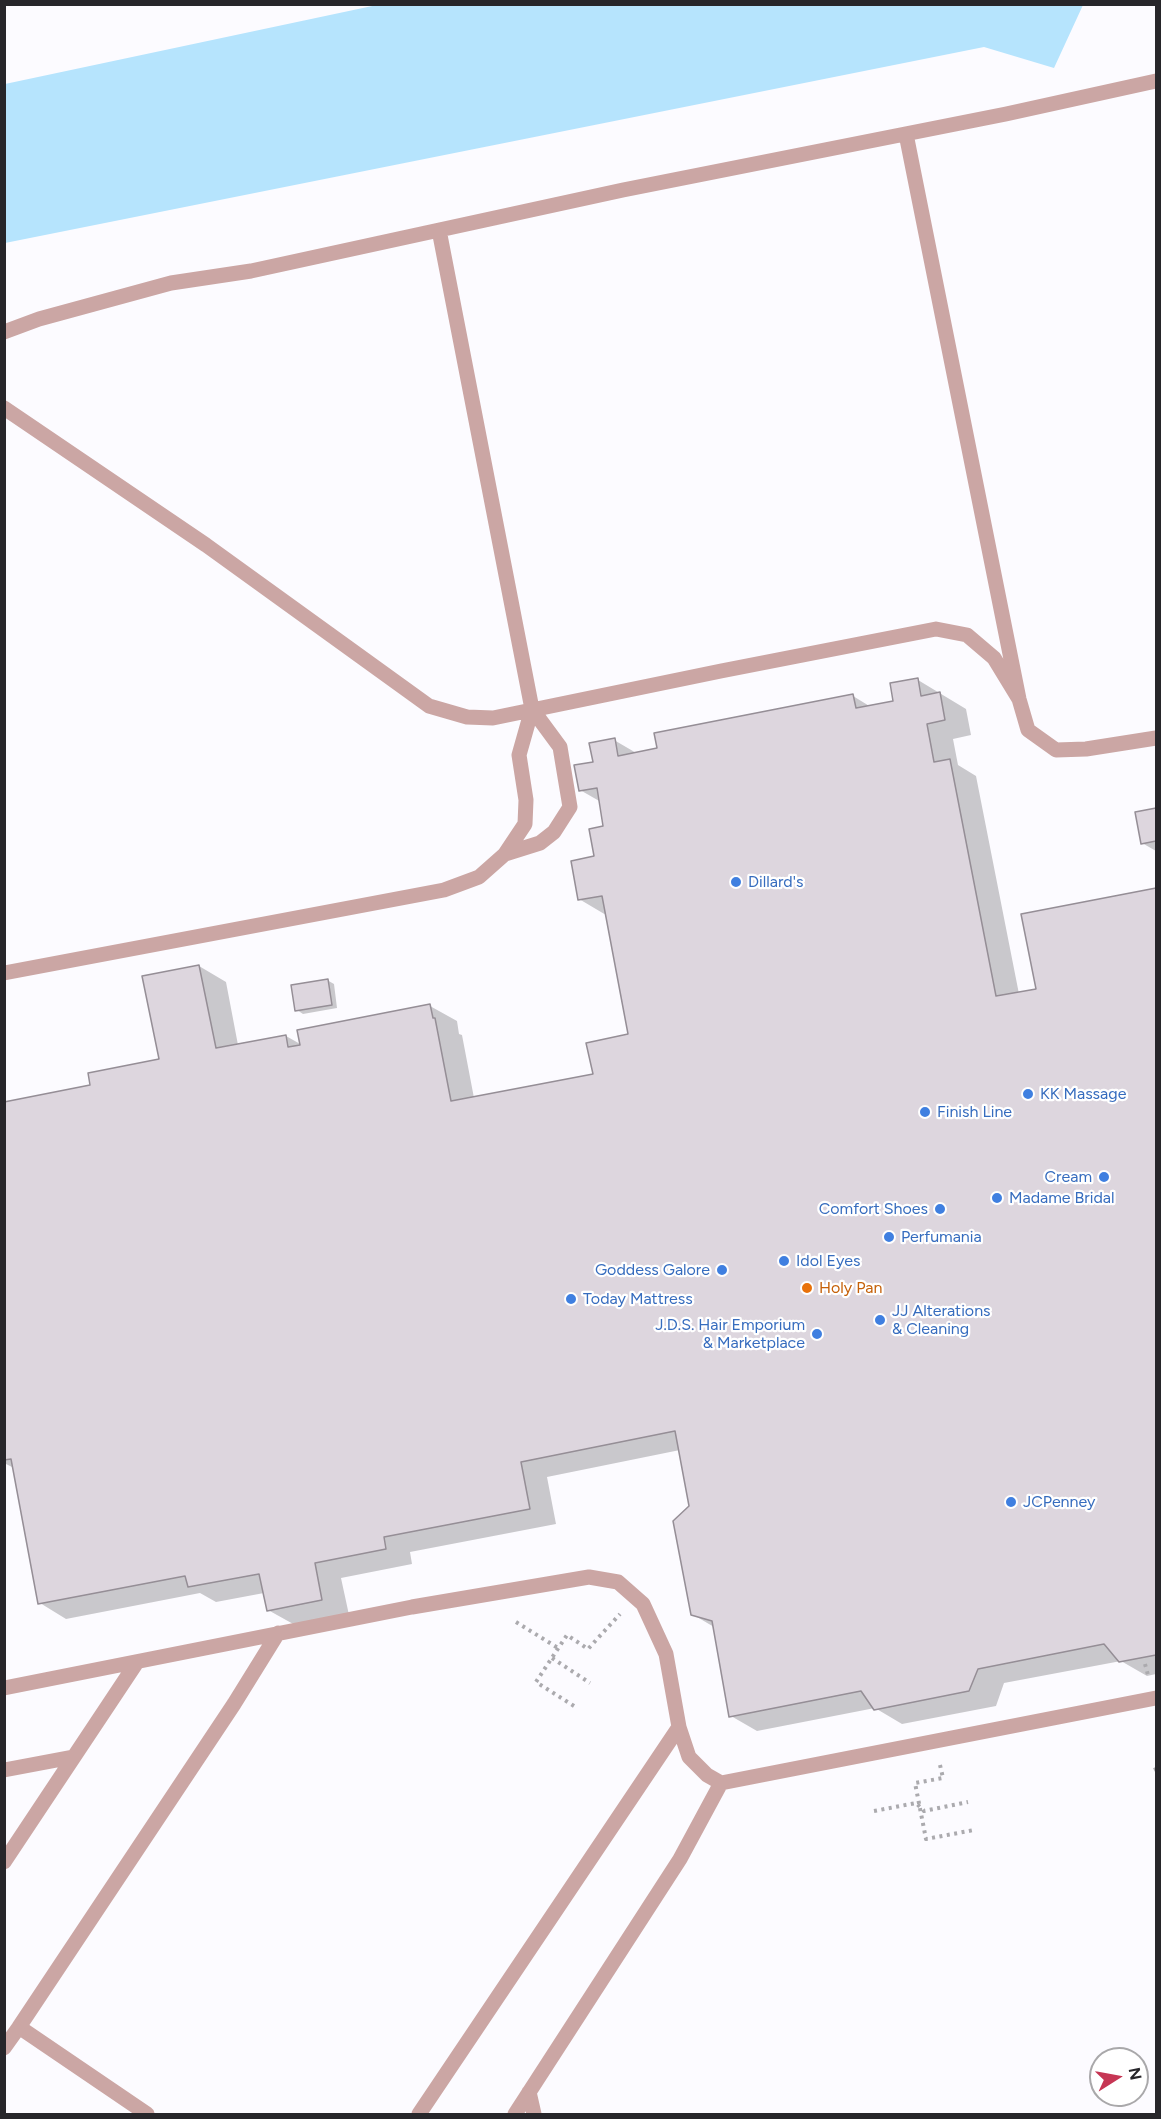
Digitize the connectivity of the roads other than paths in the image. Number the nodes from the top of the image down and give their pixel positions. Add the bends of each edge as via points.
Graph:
1 (1156, 81) edge
2 (906, 134) junction
3 (439, 230) junction
4 (4, 332) edge
5 (4, 408) edge
6 (1019, 699) junction
7 (532, 709) junction
8 (1156, 738) edge
9 (505, 854) junction
10 (4, 973) edge
11 (278, 1633) junction
12 (137, 1662) junction
13 (4, 1688) edge
14 (1156, 1698) edge
15 (679, 1727) junction
16 (73, 1757) junction
17 (4, 1770) edge
18 (721, 1783) junction
19 (4, 1862) edge
20 (19, 2027) junction
21 (4, 2048) edge
22 (530, 2092) junction
23 (147, 2115) edge
24 (419, 2115) edge
25 (515, 2115) edge
26 (534, 2115) edge

1 - 2 lane
2 - 3 lane
2 - 6 lane
3 - 4 lane via 251,271 171,284
3 - 7 lane
5 - 7 lane via 206,545 429,706 467,717 493,718
6 - 7 lane via 994,658 967,635 936,629
6 - 8 lane via 1028,730 1056,750
7 - 9 lane via 519,755 526,800 525,824
7 - 9 lane via 560,747 570,807 555,832 540,843
9 - 10 lane via 479,877 444,890
11 - 12 lane
11 - 15 lane via 588,1577 618,1582 643,1604 666,1654
11 - 20 lane
12 - 13 lane
12 - 16 lane
14 - 18 lane
15 - 18 lane via 689,1757
15 - 24 lane
16 - 17 lane
16 - 19 lane
18 - 22 lane via 680,1859
20 - 21 lane
20 - 23 lane
22 - 25 lane
22 - 26 lane

